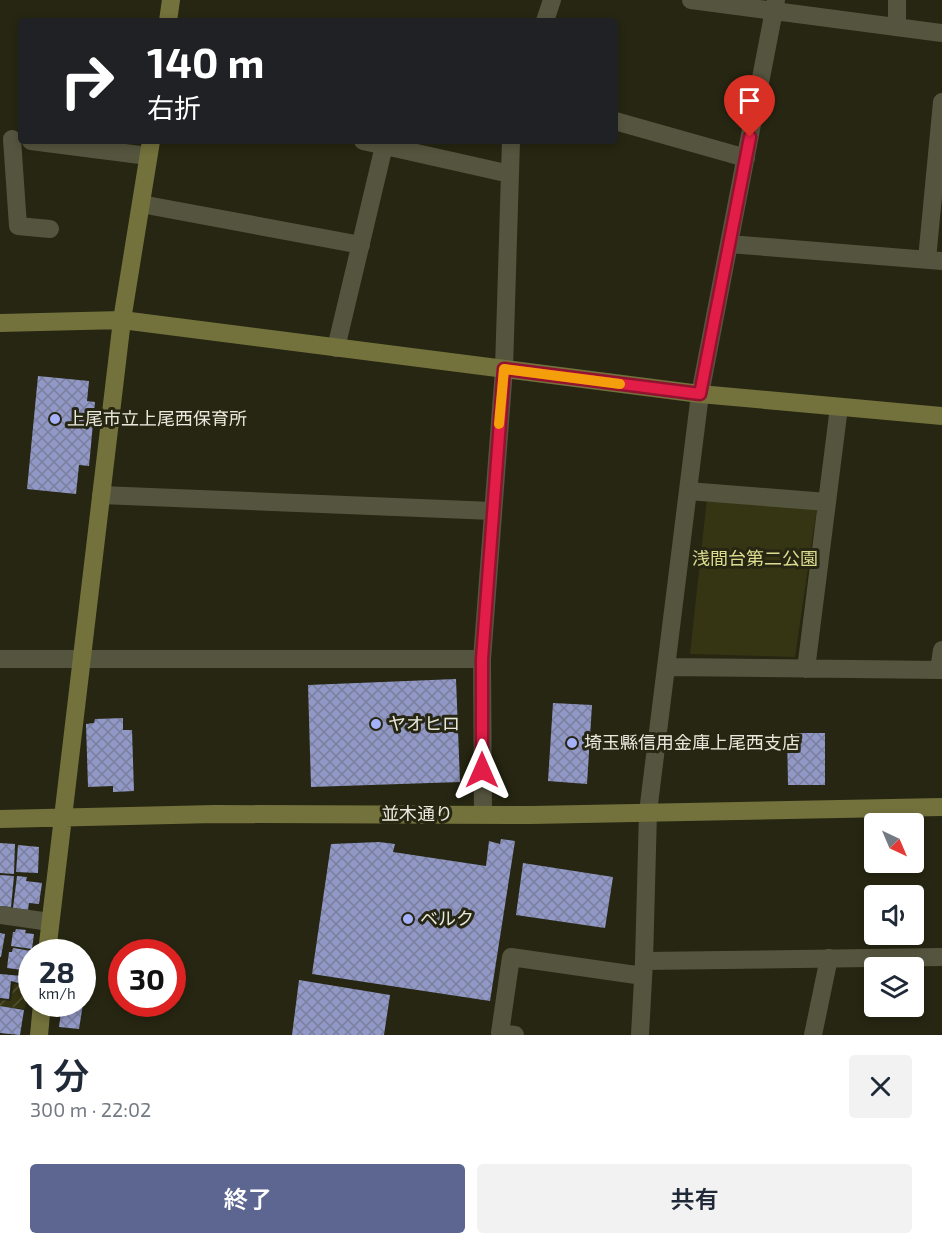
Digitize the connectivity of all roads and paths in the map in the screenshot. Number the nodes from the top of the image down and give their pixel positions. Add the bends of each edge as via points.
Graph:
1 (171, 0) edge
2 (552, 0) edge
3 (691, 0) edge
4 (695, 0) edge
5 (897, 0) edge
6 (775, 5) edge
7 (168, 18) edge
8 (546, 18) edge
9 (897, 27) junction
10 (942, 33) edge
11 (942, 102) edge
12 (618, 121) edge
13 (11, 138) edge
14 (82, 144) edge
15 (376, 144) edge
16 (511, 144) edge
17 (384, 146) junction
18 (150, 148) edge
19 (746, 158) junction
20 (510, 174) junction
21 (141, 204) junction
22 (50, 229) dead end
23 (729, 244) junction
24 (361, 245) junction
25 (934, 260) edge
26 (122, 320) junction
27 (0, 323) edge
28 (336, 348) junction
29 (504, 369) junction
30 (700, 394) junction
31 (838, 406) junction
32 (942, 416) edge
33 (688, 491) junction
34 (101, 495) junction
35 (827, 502) junction
36 (493, 511) junction
37 (942, 650) edge
38 (0, 659) edge
39 (82, 659) junction
40 (482, 659) junction
41 (667, 668) junction
42 (806, 669) junction
43 (941, 670) edge
44 (942, 807) edge
45 (648, 812) junction
46 (483, 814) junction
47 (0, 819) edge
48 (62, 819) junction
49 (0, 915) edge
50 (50, 922) junction
51 (48, 939) edge
52 (942, 957) edge
53 (829, 958) junction
54 (644, 968) junction
55 (41, 1017) edge
56 (39, 1035) edge
57 (515, 1035) edge
58 (639, 1035) edge
59 (813, 1035) edge

1 - 7 street
2 - 8 street
3 - 4 street
4 - 6 street
5 - 9 street
6 - 9 street
6 - 19 street
9 - 10 street
11 - 25 street
12 - 19 street
13 - 22 street via 18,226
14 - 18 street
15 - 17 street
16 - 20 street
17 - 20 street
17 - 24 street
18 - 21 street
19 - 23 street
20 - 29 street
21 - 24 street
21 - 26 street
23 - 25 street
23 - 30 street
24 - 28 street
26 - 27 street
26 - 28 street
26 - 34 street
28 - 29 street
29 - 30 street
29 - 36 street
30 - 31 street
30 - 33 street
31 - 32 street
31 - 35 street
33 - 35 street
33 - 41 street
34 - 36 street
34 - 39 street
35 - 42 street
36 - 40 street
37 - 43 street
38 - 39 street
39 - 40 street
39 - 48 street
40 - 46 street
41 - 42 street
41 - 45 street
42 - 43 street
44 - 45 street, 並木通り
45 - 46 street, 並木通り
45 - 54 street
46 - 48 street, 並木通り via 215,814
47 - 48 street, 並木通り
48 - 50 street
49 - 50 street
50 - 51 street
52 - 53 street
53 - 54 street
53 - 59 street
54 - 57 street via 511,957 500,1033
54 - 58 street
55 - 56 street

